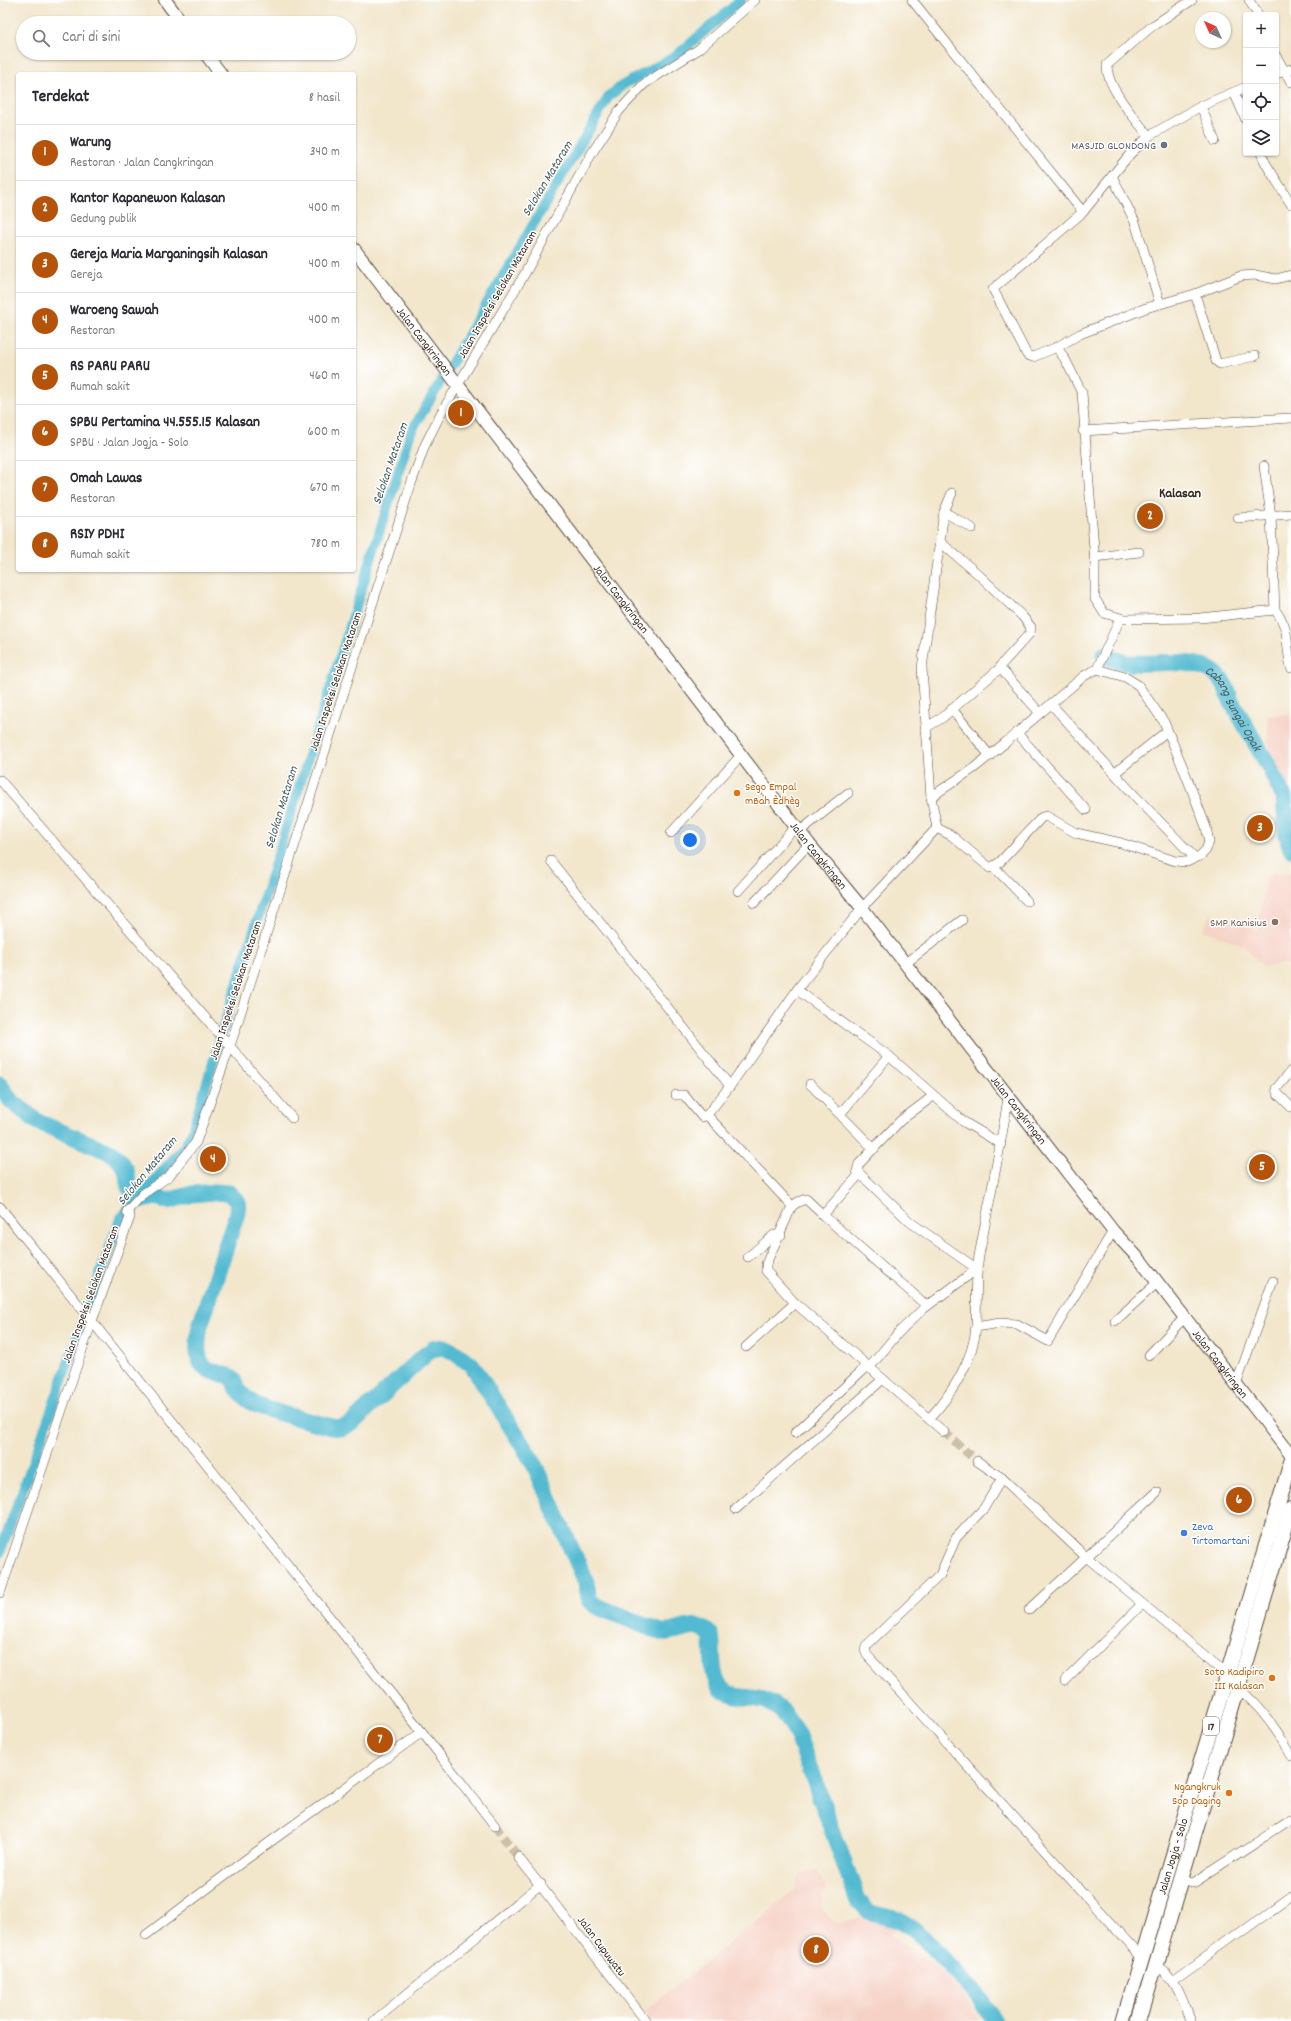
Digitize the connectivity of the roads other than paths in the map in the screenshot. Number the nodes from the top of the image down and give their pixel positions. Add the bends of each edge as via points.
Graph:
1 (165, 0) edge
2 (756, 0) edge
3 (912, 0) edge
4 (1192, 0) edge
5 (1249, 0) edge
6 (1256, 12) edge
7 (177, 16) edge
8 (210, 60) edge
9 (1279, 60) edge
10 (1288, 70) edge
11 (219, 72) edge
12 (1291, 82) edge
13 (1243, 88) edge
14 (1234, 92) junction
15 (1201, 106) junction
16 (1243, 113) edge
17 (1149, 136) junction
18 (1214, 141) dead end
19 (1262, 156) edge
20 (1112, 176) junction
21 (1291, 204) edge
22 (1083, 212) junction
23 (356, 252) edge
24 (1291, 275) edge
25 (1195, 294) junction
26 (1160, 304) junction
27 (1057, 347) junction
28 (1255, 356) dead end
29 (457, 382) junction
30 (1291, 418) edge
31 (1083, 430) junction
32 (1264, 466) dead end
33 (952, 493) dead end
34 (944, 512) junction
35 (1291, 514) edge
36 (1271, 516) junction
37 (1238, 518) dead end
38 (972, 528) dead end
39 (940, 542) junction
40 (1138, 552) dead end
41 (1094, 557) junction
42 (1275, 610) junction
43 (1120, 619) junction
44 (1000, 668) junction
45 (1291, 668) edge
46 (1097, 669) junction
47 (1051, 704) junction
48 (952, 709) junction
49 (1040, 713) junction
50 (925, 728) junction
51 (1167, 731) junction
52 (1017, 733) junction
53 (742, 754) junction
54 (990, 756) junction
55 (1115, 773) junction
56 (0, 780) edge
57 (848, 793) dead end
58 (931, 797) junction
59 (1086, 810) dead end
60 (937, 828) junction
61 (798, 829) junction
62 (671, 833) dead end
63 (809, 844) junction
64 (1195, 858) junction
65 (551, 861) dead end
66 (994, 867) junction
67 (738, 891) dead end
68 (1027, 901) dead end
69 (754, 903) dead end
70 (862, 908) junction
71 (962, 920) dead end
72 (905, 964) junction
73 (797, 990) junction
74 (228, 1043) junction
75 (888, 1056) junction
76 (1291, 1071) edge
77 (810, 1084) dead end
78 (730, 1086) junction
79 (676, 1095) dead end
80 (933, 1096) junction
81 (1008, 1098) junction
82 (1291, 1107) edge
83 (840, 1114) junction
84 (707, 1115) junction
85 (292, 1118) dead end
86 (1002, 1144) junction
87 (874, 1149) junction
88 (859, 1175) junction
89 (792, 1206) junction
90 (0, 1207) edge
91 (824, 1214) junction
92 (1113, 1231) junction
93 (781, 1235) junction
94 (748, 1257) dead end
95 (977, 1269) junction
96 (1273, 1281) dead end
97 (1158, 1282) junction
98 (795, 1303) junction
99 (926, 1306) junction
100 (1185, 1317) junction
101 (91, 1319) junction
102 (1115, 1321) dead end
103 (976, 1327) junction
104 (746, 1347) dead end
105 (1149, 1355) dead end
106 (868, 1367) junction
107 (883, 1380) junction
108 (1236, 1385) junction
109 (929, 1419) junction
110 (944, 1432) tunnel mouth
111 (795, 1433) dead end
112 (1291, 1455) edge
113 (977, 1461) tunnel mouth
114 (1291, 1462) edge
115 (1002, 1478) junction
116 (1157, 1492) dead end
117 (736, 1509) dead end
118 (1291, 1509) edge
119 (1085, 1556) junction
120 (0, 1593) edge
121 (1142, 1604) junction
122 (1029, 1610) dead end
123 (1227, 1674) junction
124 (1065, 1681) dead end
125 (1237, 1688) junction
126 (422, 1732) junction
127 (1291, 1755) edge
128 (1291, 1819) edge
129 (495, 1826) tunnel mouth
130 (518, 1857) tunnel mouth
131 (1181, 1880) junction
132 (541, 1884) junction
133 (1291, 1896) edge
134 (146, 1935) dead end
135 (1142, 1958) junction
136 (1155, 1966) junction
137 (1173, 1981) junction
138 (1125, 2015) edge
139 (1140, 2017) edge
140 (375, 2021) edge
141 (646, 2021) edge
142 (1191, 2021) edge

1 - 7 main road
2 - 29 street, Jalan Inspeksi Selokan Mataram via 699,49 644,84 619,111 592,153 524,275
3 - 22 street
4 - 17 street via 1151,27 1107,65 1108,75 1127,109
5 - 6 street
8 - 11 main road
9 - 10 street
10 - 12 street
13 - 14 street
14 - 15 street
14 - 16 street
15 - 17 street
15 - 18 street
17 - 20 street
19 - 21 street
20 - 22 street
20 - 26 street via 1135,222
22 - 27 street via 993,289 1027,355 1033,357
23 - 29 main road, Jalan Cangkringan
24 - 25 street via 1276,279 1255,275 1241,276
25 - 26 street
25 - 28 street via 1216,361 1220,364
26 - 27 street via 1080,334
27 - 31 street via 1082,393
29 - 53 main road, Jalan Cangkringan
29 - 74 street, Jalan Inspeksi Selokan Mataram via 425,445 411,484
30 - 31 street
31 - 41 street
32 - 36 street
33 - 34 street
34 - 38 street
34 - 39 street
35 - 36 street
36 - 37 street
36 - 42 street
39 - 44 street via 978,574 1031,627 1030,633
39 - 50 street via 922,668
40 - 41 street
41 - 43 street via 1098,605 1104,613
42 - 43 street via 1200,618
42 - 45 street via 1287,620 1290,627
43 - 46 street
44 - 48 street
44 - 49 street
46 - 47 street via 1084,676
46 - 51 street via 1132,680 1138,685 1164,722
47 - 49 street
47 - 55 street
48 - 50 street
48 - 54 street
49 - 52 street
50 - 58 street
51 - 55 street
51 - 64 street via 1200,809 1209,842 1206,850
52 - 54 street
52 - 59 street
53 - 61 main road, Jalan Cangkringan
53 - 62 street
54 - 58 street
55 - 64 street
56 - 74 street
57 - 61 street
58 - 60 street
60 - 66 street via 952,836 987,867
60 - 70 street
61 - 63 main road, Jalan Cangkringan
61 - 67 street
63 - 69 street
63 - 70 main road, Jalan Cangkringan
64 - 66 street via 1187,862 1175,861 1121,843 1082,835 1046,816 1042,817
65 - 78 street
66 - 68 street
70 - 72 main road, Jalan Cangkringan
70 - 73 street
71 - 72 street
72 - 81 main road, Jalan Cangkringan
73 - 75 street
73 - 78 street
74 - 85 street
74 - 101 street, Jalan Inspeksi Selokan Mataram via 196,1142 169,1176 143,1194 128,1211 130,1217
75 - 80 street
75 - 83 street
76 - 82 street via 1276,1089
77 - 83 street
78 - 84 street
79 - 84 street via 684,1096 702,1116
80 - 86 street via 964,1122
80 - 87 street via 900,1121
81 - 86 street
81 - 92 main road, Jalan Cangkringan
83 - 87 street
84 - 89 street
86 - 95 street
87 - 88 street via 857,1168
88 - 91 street
88 - 95 street via 910,1222
89 - 91 street via 806,1200
89 - 93 street
90 - 101 street
91 - 99 street
92 - 97 main road, Jalan Cangkringan
92 - 103 street via 1048,1341 1017,1324 1000,1323
93 - 94 street via 774,1235
93 - 98 street via 766,1264 766,1271
95 - 99 street
95 - 103 street
96 - 108 street
97 - 100 main road, Jalan Cangkringan
97 - 102 street
98 - 104 street
98 - 106 street
99 - 106 street
100 - 105 street
100 - 108 main road, Jalan Cangkringan
101 - 120 street, Jalan Inspeksi Selokan Mataram
101 - 126 street
103 - 109 street via 970,1351 960,1374 944,1402
106 - 107 street
106 - 111 street
107 - 109 street
107 - 117 street
108 - 112 main road, Jalan Cangkringan
109 - 110 street
113 - 115 street
114 - 123 highway, Jalan Jogja - Solo / 17
115 - 119 street
115 - 135 street via 984,1508 956,1538 940,1575 865,1650
116 - 119 street
118 - 125 highway, Jalan Jogja - Solo / 17
119 - 121 street
119 - 122 street
121 - 123 street
121 - 124 street
123 - 135 highway, Jalan Jogja - Solo / 17
125 - 127 street via 1264,1714
125 - 131 highway, Jalan Jogja - Solo / 17
126 - 129 street
126 - 134 street
128 - 131 street via 1195,1882
130 - 132 street, Jalan Cupuwatu
131 - 136 highway, Jalan Jogja - Solo / 17
132 - 140 street
132 - 141 street, Jalan Cupuwatu
133 - 137 street
135 - 138 highway, Jalan Jogja - Solo / 17
136 - 137 street via 1166,1972
136 - 139 highway, Jalan Jogja - Solo / 17
137 - 142 street
138 - 139 highway

